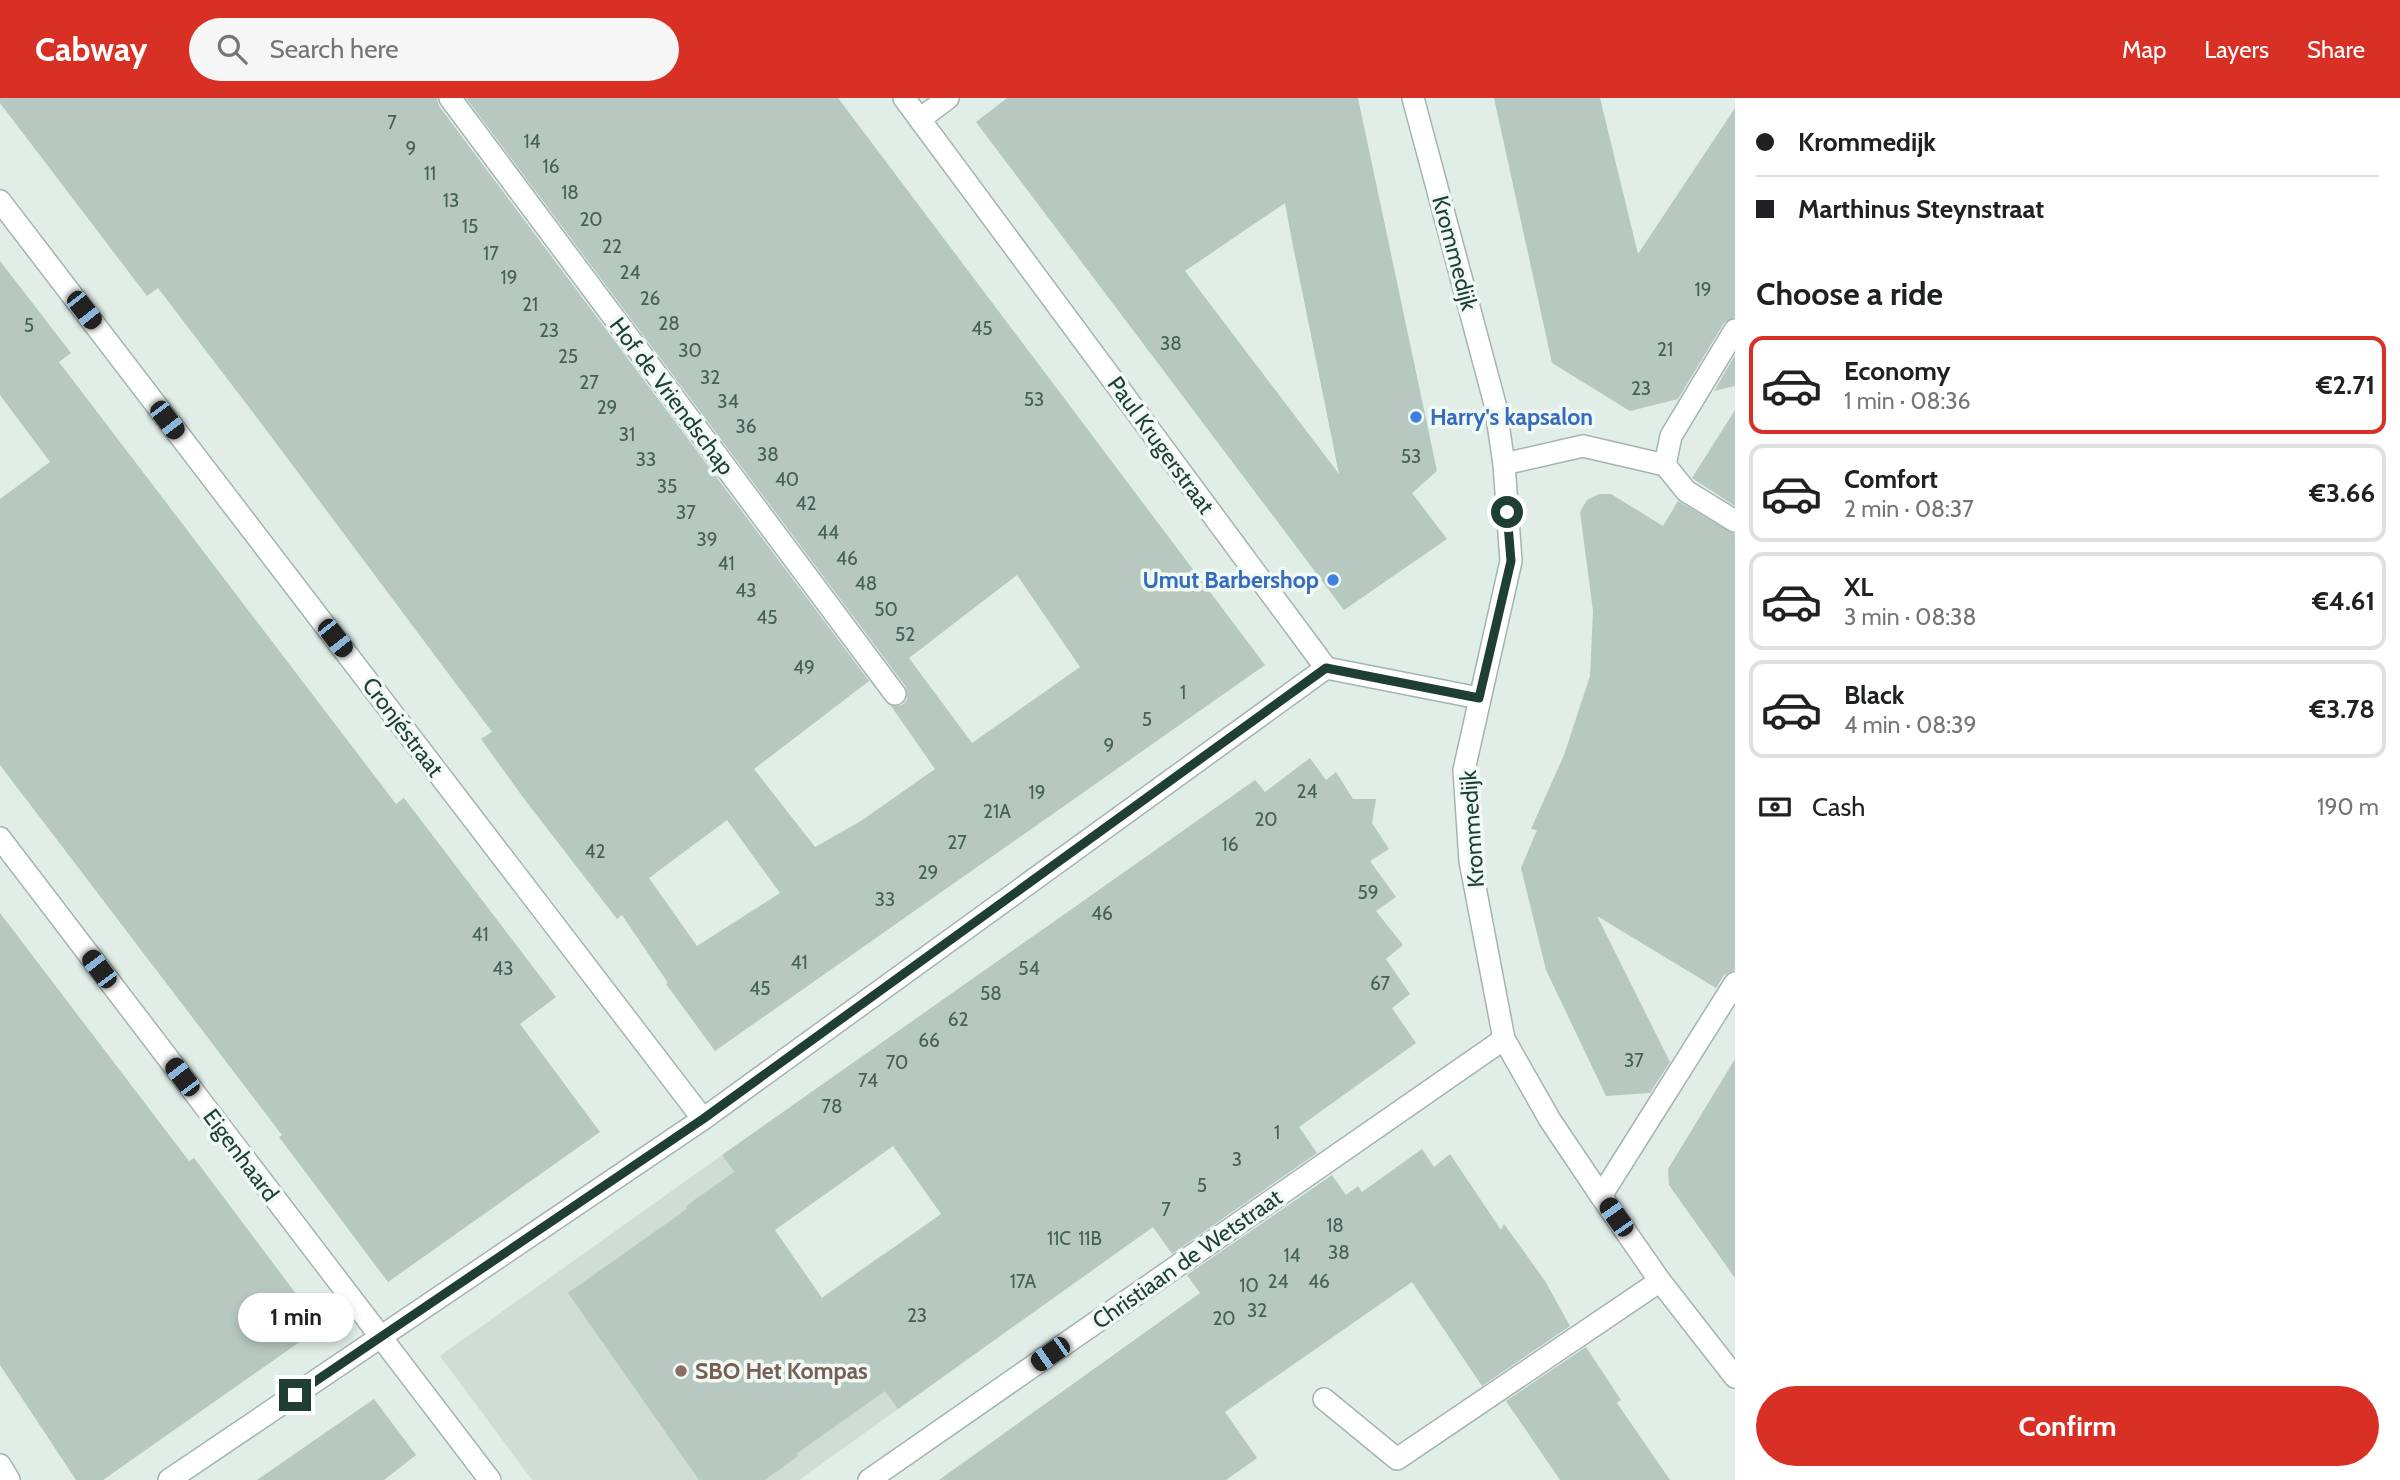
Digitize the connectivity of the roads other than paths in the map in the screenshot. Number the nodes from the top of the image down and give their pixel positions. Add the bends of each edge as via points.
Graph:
1 (450, 98) edge
2 (904, 98) edge
3 (948, 98) edge
4 (1413, 98) edge
5 (920, 120) junction
6 (0, 201) edge
7 (1735, 330) edge
8 (1504, 464) junction
9 (1665, 464) junction
10 (1735, 521) edge
11 (1326, 668) junction
12 (895, 694) dead end
13 (1479, 698) junction
14 (0, 838) edge
15 (1735, 983) edge
16 (1504, 1039) junction
17 (703, 1119) junction
18 (1601, 1196) junction
19 (1660, 1281) junction
20 (380, 1338) junction
21 (1735, 1377) edge
22 (1324, 1399) dead end
23 (0, 1465) edge
24 (9, 1480) edge
25 (169, 1480) edge
26 (490, 1480) edge
27 (869, 1480) edge

1 - 12 street, Hof de Vriendschap
2 - 5 street, Paul Krugerstraat
3 - 5 street
4 - 8 street, Krommedijk via 1495,404
5 - 11 street, Paul Krugerstraat
6 - 17 street, Cronjéstraat
7 - 9 street via 1671,436
8 - 9 street via 1583,446
8 - 13 street, Krommedijk via 1511,561
9 - 10 street via 1686,491
11 - 13 street
11 - 17 street
13 - 16 street, Krommedijk via 1464,770 1470,861
14 - 20 street, Eigenhaard
15 - 18 street
16 - 18 street, Krommedijk
16 - 27 street, Christiaan de Wetstraat
17 - 20 street
18 - 19 street, Krommedijk
19 - 21 street, Krommedijk
19 - 22 street via 1397,1459
20 - 25 street
20 - 26 street, Eigenhaard
23 - 24 street

